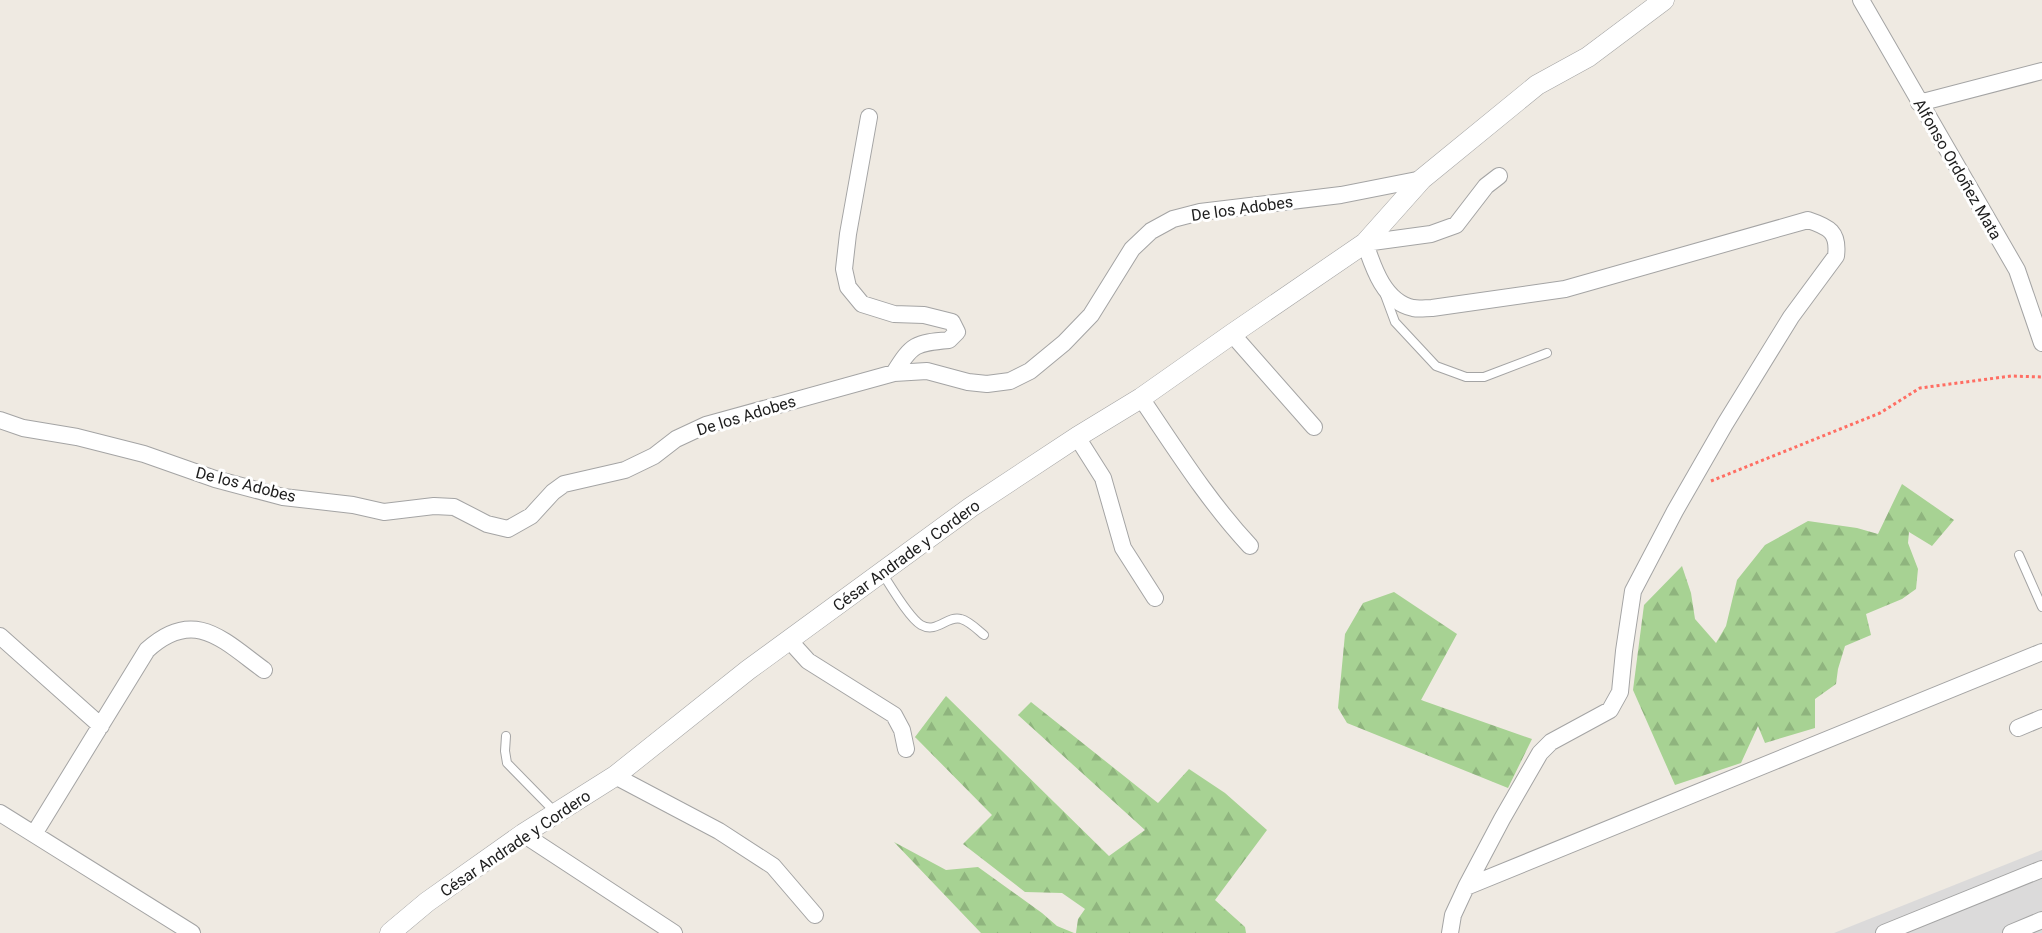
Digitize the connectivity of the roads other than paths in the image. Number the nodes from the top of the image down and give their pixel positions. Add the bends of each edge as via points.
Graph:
1 (1664, 0) edge
2 (1861, 0) edge
3 (1645, 7) edge
4 (2042, 71) edge
5 (1919, 103) junction
6 (869, 117) dead end
7 (1499, 176) dead end
8 (1422, 179) junction
9 (1365, 243) junction
10 (1377, 276) junction
11 (1232, 334) junction
12 (2042, 343) edge
13 (1546, 352) dead end
14 (894, 374) junction
15 (1141, 398) junction
16 (0, 420) edge
17 (1314, 427) dead end
18 (1077, 437) junction
19 (1250, 546) dead end
20 (2019, 555) dead end
21 (882, 572) junction
22 (1155, 598) dead end
23 (2042, 607) edge
24 (984, 634) dead end
25 (0, 636) edge
26 (789, 640) junction
27 (2042, 652) edge
28 (264, 670) dead end
29 (2042, 718) edge
30 (101, 726) junction
31 (2018, 728) dead end
32 (506, 736) dead end
33 (906, 749) dead end
34 (615, 776) junction
35 (0, 813) edge
36 (556, 813) junction
37 (34, 834) junction
38 (523, 834) junction
39 (2042, 869) edge
40 (1467, 887) junction
41 (815, 915) dead end
42 (2042, 920) edge
43 (392, 932) edge
44 (192, 933) edge
45 (674, 933) edge
46 (1450, 933) edge
47 (1884, 933) edge
48 (2012, 933) edge

1 - 3 street, César Andrade y Cordero
2 - 5 street, Alfonso Ordoñez Mata
3 - 8 street, César Andrade y Cordero via 1588,57 1537,85
4 - 5 street
5 - 12 street, Alfonso Ordoñez Mata via 2017,270
6 - 14 street via 848,234 844,269 848,287 862,304 894,314 942,319 952,322 957,332 949,340 922,342 907,352
7 - 9 street via 1486,186 1456,225 1431,234
8 - 9 street, César Andrade y Cordero
8 - 14 street, De los Adobes via 1173,219 1151,231 1132,249 1090,315 1030,371 1010,381 987,384 927,371
9 - 10 street
9 - 11 street, César Andrade y Cordero
10 - 13 lane via 1395,322 1436,366 1466,377 1484,377
10 - 40 street via 1396,299 1412,308 1432,308 1565,289 1808,220 1834,233 1837,245 1836,256 1791,316 1725,424 1633,591 1620,692 1610,710 1551,742 1540,753
11 - 15 street, César Andrade y Cordero
11 - 17 street
14 - 16 street, De los Adobes via 706,424 625,470 564,484 531,516 508,529 487,524 454,507 384,512 283,497 144,454
15 - 18 street, César Andrade y Cordero
15 - 19 street via 1185,464
18 - 21 street, César Andrade y Cordero
18 - 22 street via 1103,478 1123,548
20 - 23 lane
21 - 24 lane via 921,625 935,628 962,619
21 - 26 street, César Andrade y Cordero
25 - 30 street
26 - 33 street via 807,662 894,714
26 - 34 street, César Andrade y Cordero
27 - 40 street
28 - 30 street via 211,633 192,628 161,638 147,650
29 - 31 street
30 - 37 street
32 - 36 lane via 507,763
34 - 36 street, César Andrade y Cordero
34 - 41 street via 719,831 773,866
35 - 37 street
36 - 38 street, César Andrade y Cordero
37 - 44 street
38 - 43 street, César Andrade y Cordero via 427,902
38 - 45 street
39 - 47 street
40 - 46 street via 1453,915
42 - 48 street

